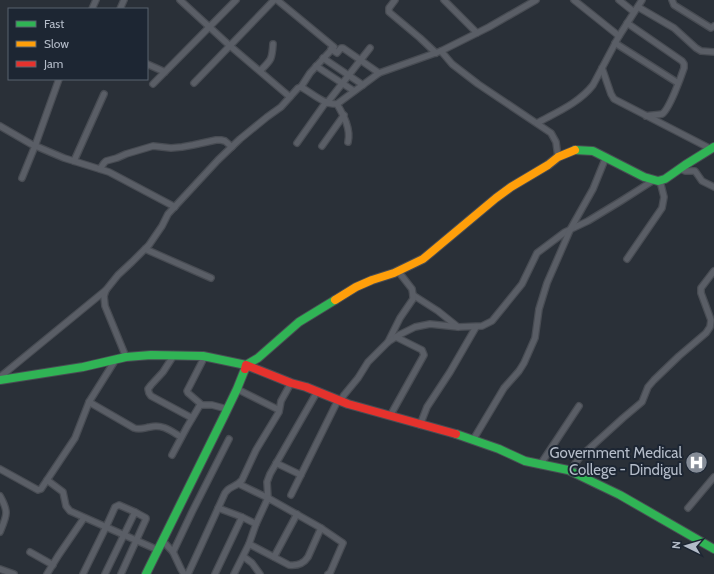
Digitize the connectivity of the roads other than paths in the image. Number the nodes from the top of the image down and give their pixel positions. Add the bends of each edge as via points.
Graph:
1 (180, 0) edge
2 (236, 0) edge
3 (274, 0) edge
4 (277, 0) edge
5 (395, 0) edge
6 (444, 0) edge
7 (536, 0) edge
8 (574, 0) edge
9 (619, 0) edge
10 (642, 0) edge
11 (672, 0) edge
12 (638, 7) junction
13 (634, 12) junction
14 (627, 23) junction
15 (209, 26) junction
16 (714, 26) edge
17 (477, 33) junction
18 (619, 36) junction
19 (615, 43) junction
20 (273, 44) dead end
21 (230, 45) junction
22 (370, 48) dead end
23 (331, 50) junction
24 (438, 52) junction
25 (714, 52) edge
26 (323, 58) junction
27 (360, 60) junction
28 (148, 64) edge
29 (316, 66) junction
30 (602, 68) junction
31 (260, 71) junction
32 (164, 72) junction
33 (379, 73) junction
34 (348, 75) junction
35 (58, 80) edge
36 (194, 83) dead end
37 (342, 83) junction
38 (678, 83) junction
39 (154, 84) dead end
40 (363, 85) junction
41 (301, 87) junction
42 (354, 91) junction
43 (104, 94) dead end
44 (290, 97) junction
45 (326, 102) junction
46 (337, 104) junction
47 (344, 115) junction
48 (645, 116) junction
49 (537, 123) junction
50 (0, 126) edge
51 (348, 142) dead end
52 (297, 143) dead end
53 (35, 146) junction
54 (322, 146) dead end
55 (232, 147) junction
56 (712, 148) edge
57 (558, 157) junction
58 (606, 157) junction
59 (74, 161) junction
60 (100, 169) junction
61 (680, 169) junction
62 (22, 178) dead end
63 (657, 180) junction
64 (714, 187) edge
65 (175, 207) junction
66 (571, 228) junction
67 (145, 249) junction
68 (627, 259) dead end
69 (398, 271) junction
70 (714, 271) edge
71 (211, 278) dead end
72 (106, 290) junction
73 (413, 295) junction
74 (458, 327) junction
75 (476, 327) junction
76 (396, 337) junction
77 (388, 342) junction
78 (174, 355) junction
79 (205, 356) junction
80 (126, 357) junction
81 (116, 359) junction
82 (246, 365) junction
83 (0, 377) edge
84 (0, 380) edge
85 (291, 383) junction
86 (237, 389) junction
87 (317, 392) junction
88 (340, 401) junction
89 (89, 402) junction
90 (202, 405) junction
91 (579, 406) dead end
92 (227, 409) junction
93 (279, 410) junction
94 (390, 416) junction
95 (192, 418) junction
96 (420, 425) junction
97 (181, 437) junction
98 (229, 439) dead end
99 (473, 440) junction
100 (172, 455) dead end
101 (276, 463) junction
102 (540, 464) junction
103 (0, 469) edge
104 (573, 473) junction
105 (301, 475) junction
106 (714, 478) edge
107 (48, 480) junction
108 (239, 484) junction
109 (291, 495) dead end
110 (0, 496) edge
111 (268, 498) junction
112 (218, 508) junction
113 (688, 508) dead end
114 (135, 512) junction
115 (297, 514) junction
116 (242, 517) junction
117 (84, 518) junction
118 (256, 524) junction
119 (106, 527) junction
120 (321, 528) junction
121 (0, 532) edge
122 (124, 535) junction
123 (162, 540) junction
124 (136, 541) junction
125 (250, 544) junction
126 (714, 549) edge
127 (158, 550) junction
128 (30, 552) dead end
129 (173, 552) junction
130 (244, 557) junction
131 (274, 557) junction
132 (53, 565) junction
133 (255, 567) junction
134 (0, 569) edge
135 (108, 573) edge
136 (14, 574) edge
137 (47, 574) edge
138 (83, 574) edge
139 (121, 574) edge
140 (146, 574) edge
141 (184, 574) edge
142 (188, 574) edge
143 (215, 574) edge
144 (234, 574) edge
145 (251, 574) edge
146 (260, 574) edge
147 (328, 574) edge

1 - 15 street
2 - 15 street
3 - 21 street
4 - 23 street via 334,47
5 - 24 street via 389,12
6 - 17 street
7 - 17 street
8 - 18 street
9 - 13 street
10 - 12 street
11 - 16 street via 674,5 710,28
12 - 13 street
12 - 25 street via 674,28 701,51
13 - 14 street
14 - 18 street
14 - 38 street via 682,61 684,68
15 - 21 street
15 - 32 street
17 - 24 street
18 - 19 street
19 - 30 street
19 - 38 street
20 - 31 street via 273,55
21 - 31 street
21 - 36 street
22 - 27 street
23 - 26 street
23 - 27 street via 336,53 343,48
24 - 33 street
24 - 49 street via 478,84
26 - 29 street
26 - 34 street
27 - 33 street
27 - 34 street
28 - 32 street
29 - 37 street
29 - 41 street
30 - 48 street via 614,99
30 - 49 street via 588,92
31 - 44 street
32 - 39 street
33 - 40 street
34 - 37 street
34 - 40 street
35 - 53 street
37 - 42 street
37 - 45 street
38 - 48 street via 665,112
40 - 42 street
41 - 44 street
41 - 45 street
42 - 46 street
43 - 59 street
44 - 55 street
45 - 46 street
45 - 52 street
46 - 47 street
47 - 51 street via 349,131
47 - 54 street
48 - 56 street
49 - 57 street via 551,133 556,142
50 - 53 street
53 - 59 street
53 - 62 street
55 - 60 street via 221,140 171,148 153,146 106,161
55 - 65 street
56 - 61 street
57 - 58 street via 580,150 593,151
57 - 69 street via 496,198 423,258
58 - 63 street via 644,177
58 - 66 street
59 - 60 street
60 - 65 street
61 - 63 street via 666,180
61 - 64 street via 695,172 702,181
63 - 66 street
63 - 68 street via 664,197 662,208
65 - 67 street
66 - 75 street via 537,253 522,284 492,321
66 - 99 street via 543,296 534,338 524,363 504,388
67 - 71 street
67 - 72 street
69 - 73 street via 412,289
69 - 82 street via 356,287 299,322 258,358
70 - 104 street via 701,293 711,320 706,333 654,380 642,402 580,457 574,465
72 - 80 street via 105,306
72 - 83 street
73 - 74 street
73 - 77 street
74 - 75 street
74 - 76 street via 430,324
75 - 96 street via 427,407
76 - 77 street
76 - 94 street via 422,350 424,355
77 - 88 street via 368,362
78 - 79 street
78 - 80 street
78 - 95 street via 148,389 149,393
79 - 82 street
79 - 90 street via 187,391
80 - 81 street
81 - 84 street
81 - 89 street
82 - 85 street
82 - 86 street
85 - 87 street
85 - 93 street
86 - 92 street
86 - 93 street
87 - 88 street
87 - 101 street
88 - 94 street
88 - 105 street
89 - 97 street via 134,428 140,430 160,426
89 - 107 street via 75,438
90 - 92 street
90 - 95 street
91 - 102 street
92 - 123 street
93 - 108 street
94 - 96 street
95 - 97 street
96 - 99 street
97 - 100 street
98 - 129 street
99 - 102 street
101 - 105 street
101 - 111 street via 268,477
102 - 104 street
103 - 107 street via 38,490
104 - 126 street via 620,495
105 - 109 street
106 - 113 street
107 - 117 street via 63,492 68,510
108 - 111 street
108 - 112 street via 227,489
110 - 121 street via 6,515
111 - 115 street
111 - 118 street
112 - 116 street
112 - 142 street
114 - 119 street via 116,506
114 - 122 street
114 - 124 street via 146,518
115 - 120 street
115 - 131 street
116 - 118 street
116 - 143 street
117 - 119 street
117 - 132 street
118 - 125 street
119 - 122 street
119 - 138 street
120 - 131 street via 308,557 303,562 294,565
120 - 147 street via 343,543
122 - 124 street
122 - 135 street
123 - 127 street
123 - 129 street
124 - 127 street
124 - 139 street
125 - 130 street
125 - 131 street
127 - 140 street
128 - 132 street
129 - 141 street
130 - 133 street
130 - 144 street
132 - 137 street
133 - 145 street
133 - 146 street
134 - 136 street

